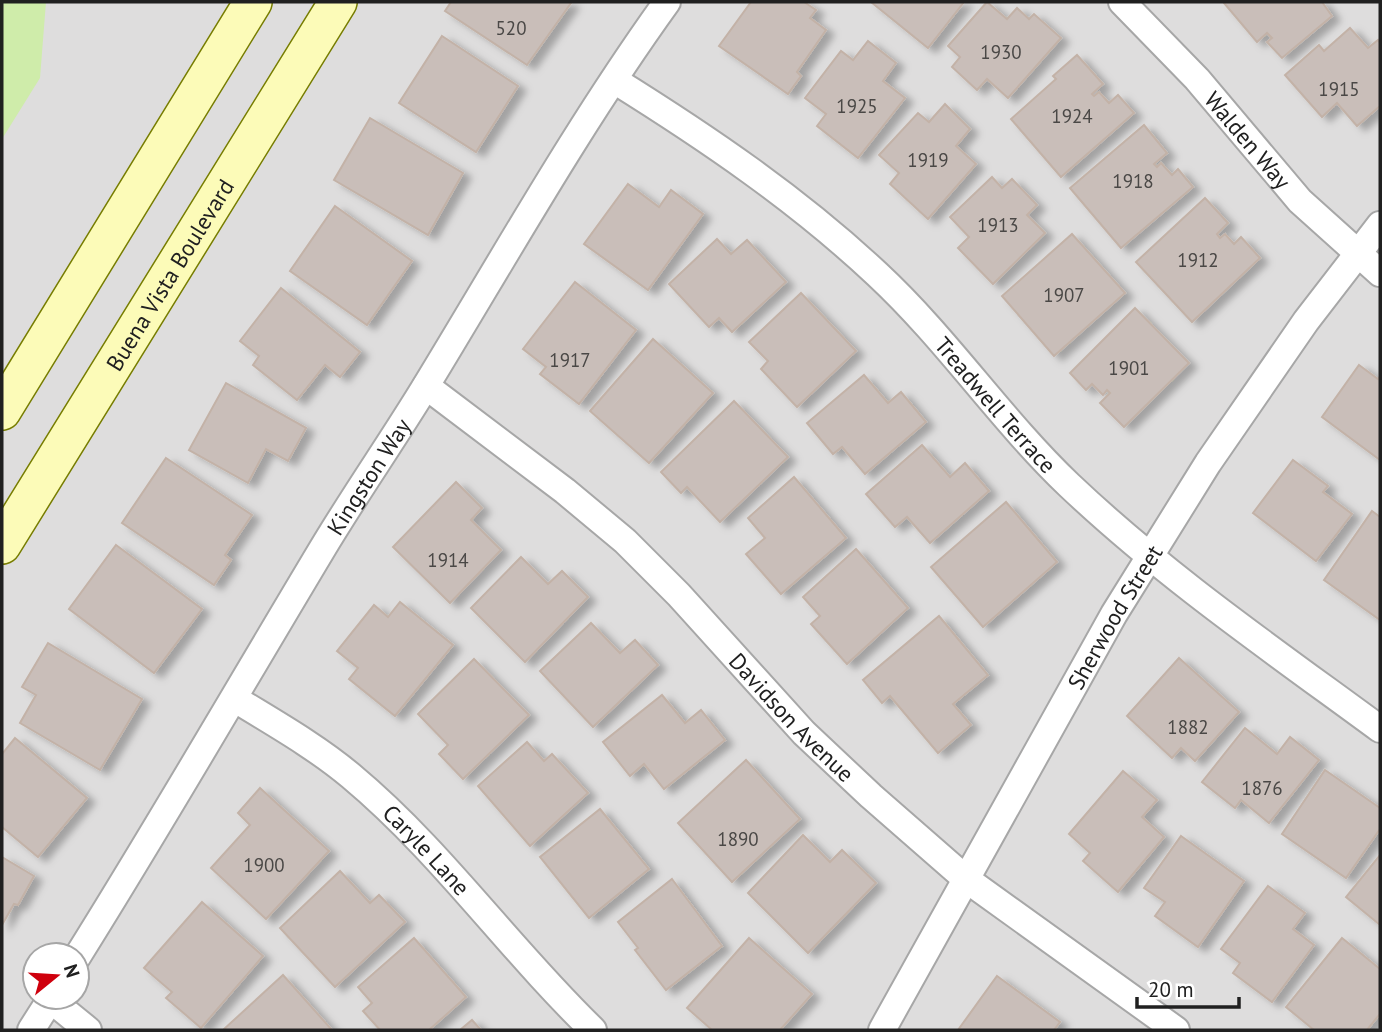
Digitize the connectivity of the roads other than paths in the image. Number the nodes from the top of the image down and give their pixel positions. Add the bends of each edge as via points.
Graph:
1 (253, 2) edge
2 (338, 2) edge
3 (667, 2) edge
4 (1122, 2) edge
5 (614, 80) junction
6 (1380, 225) edge
7 (1358, 254) junction
8 (1380, 273) edge
9 (426, 386) junction
10 (2, 411) edge
11 (2, 545) edge
12 (1150, 555) junction
13 (235, 699) junction
14 (1380, 729) edge
15 (966, 879) junction
16 (87, 941) edge
17 (43, 1011) edge
18 (66, 1011) edge
19 (31, 1030) edge
20 (88, 1030) edge
21 (593, 1030) edge
22 (882, 1030) edge
23 (1176, 1030) edge

1 - 10 main road
2 - 11 main road, Buena Vista Boulevard
3 - 5 street, Kingston Way
4 - 7 street, Walden Way via 1197,79 1300,201
5 - 9 street, Kingston Way
5 - 12 street, Treadwell Terrace via 762,177 878,274 1020,435
6 - 7 street, Sherwood Street
7 - 8 street, Walden Way
7 - 12 street, Sherwood Street via 1253,397
9 - 13 street, Kingston Way via 322,549
9 - 15 street, Davidson Avenue via 625,541 804,733
12 - 14 street, Treadwell Terrace
12 - 15 street, Sherwood Street
13 - 16 street, Kingston Way
13 - 21 street, Caryle Lane via 350,775 461,884 520,955
15 - 22 street, Sherwood Street
15 - 23 street, Davidson Avenue
17 - 19 street
18 - 20 street

